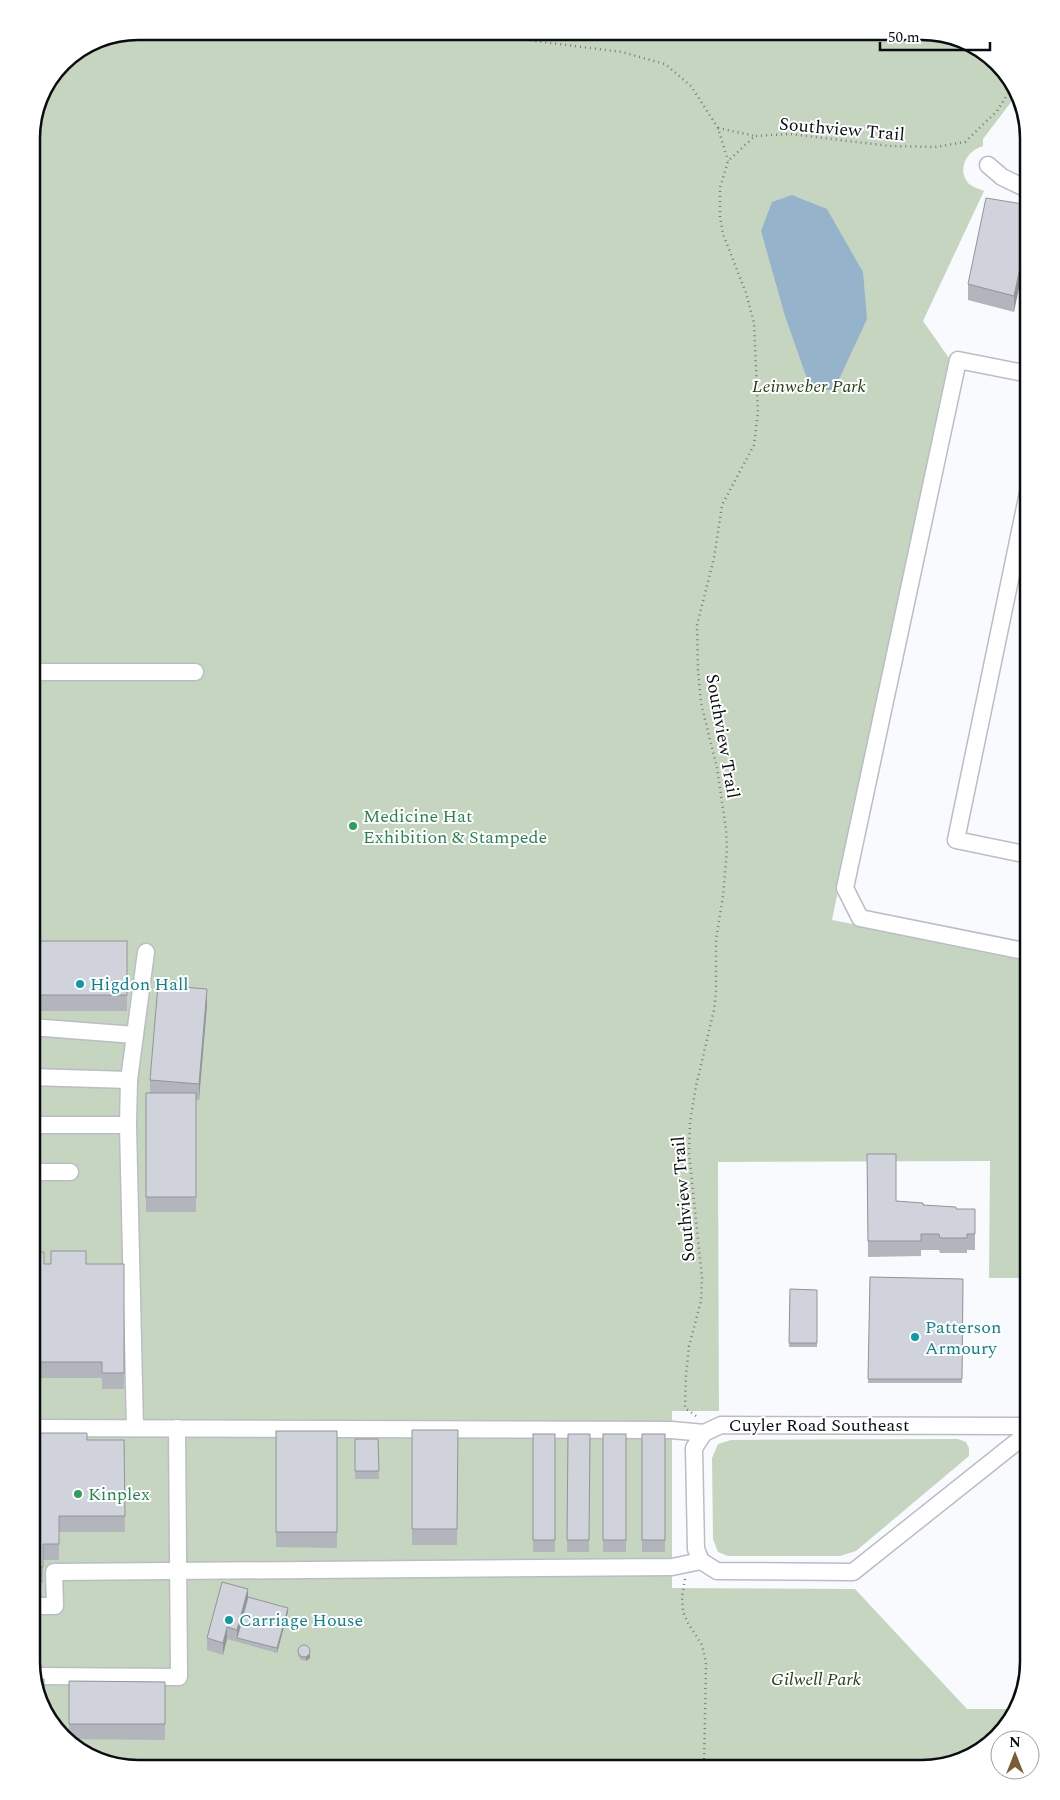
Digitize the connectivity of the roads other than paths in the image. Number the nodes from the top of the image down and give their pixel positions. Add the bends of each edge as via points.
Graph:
1 (988, 165) dead end
2 (1020, 186) edge
3 (1020, 372) edge
4 (1020, 531) edge
5 (40, 672) edge
6 (195, 672) dead end
7 (1020, 852) edge
8 (1020, 950) edge
9 (146, 952) dead end
10 (40, 1028) edge
11 (135, 1035) junction
12 (40, 1077) edge
13 (130, 1080) junction
14 (40, 1125) edge
15 (128, 1125) junction
16 (40, 1172) edge
17 (70, 1172) dead end
18 (1020, 1426) edge
19 (40, 1428) edge
20 (135, 1428) junction
21 (177, 1428) junction
22 (704, 1433) junction
23 (1020, 1439) edge
24 (701, 1561) junction
25 (178, 1572) junction
26 (40, 1606) edge
27 (41, 1676) edge

1 - 2 street
3 - 8 street via 958,360 845,888 860,918
4 - 7 street via 956,840
5 - 6 street
9 - 11 street
10 - 11 street
11 - 13 street
12 - 13 street
13 - 15 street
14 - 15 street
15 - 20 street
16 - 17 street
18 - 22 street, Cuyler Road Southeast via 721,1425
19 - 20 street
20 - 21 street
21 - 22 street via 662,1430
21 - 25 street
22 - 24 street, Cuyler Road Southeast via 694,1448 696,1549
23 - 24 street via 853,1572 717,1571
24 - 25 street via 672,1567
25 - 26 street via 54,1572 55,1606
25 - 27 street via 179,1676

